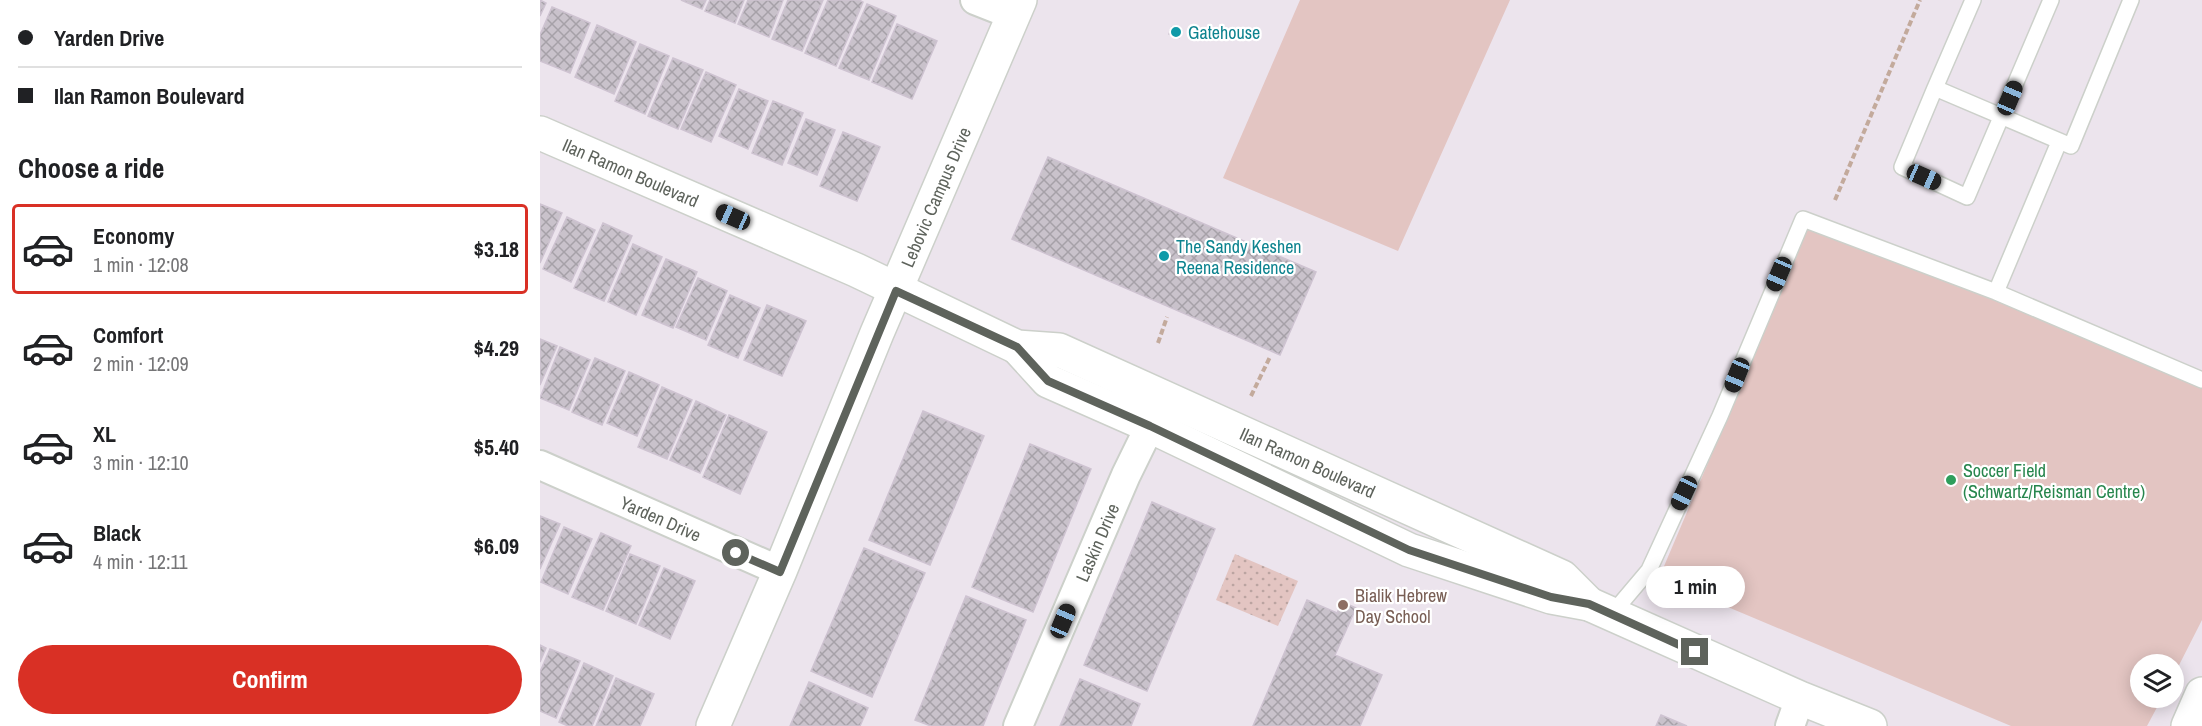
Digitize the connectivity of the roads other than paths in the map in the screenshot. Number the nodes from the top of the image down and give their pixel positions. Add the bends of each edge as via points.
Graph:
1 (975, 0) edge
2 (1973, 0) edge
3 (2050, 0) edge
4 (2131, 0) edge
5 (1016, 8) edge
6 (1935, 88) junction
7 (2001, 117) junction
8 (540, 133) edge
9 (2059, 142) junction
10 (896, 291) junction
11 (1996, 292) junction
12 (1017, 347) junction
13 (2202, 380) edge
14 (1150, 426) junction
15 (540, 465) edge
16 (780, 572) junction
17 (1600, 610) junction
18 (2202, 694) edge
19 (1795, 712) edge
20 (713, 726) edge
21 (1018, 726) edge
22 (1870, 726) edge
23 (2188, 726) edge

1 - 5 street
2 - 6 lane
3 - 7 lane
4 - 9 lane via 2071,146
5 - 10 street, Lebovic Campus Drive
6 - 7 lane
6 - 7 lane via 1902,167 1967,197
7 - 9 lane
8 - 10 street, Ilan Ramon Boulevard
9 - 11 lane
10 - 12 street, Ilan Ramon Boulevard
10 - 16 street, Lebovic Campus Drive
11 - 13 lane
11 - 17 lane via 1803,219 1720,416 1649,570
12 - 14 street, Ilan Ramon Boulevard via 1048,381
12 - 17 street, Ilan Ramon Boulevard via 1059,350 1322,468 1562,577
14 - 17 street, Ilan Ramon Boulevard via 1409,550
14 - 21 street, Laskin Drive
15 - 16 street, Yarden Drive
16 - 20 street, Lebovic Campus Drive
17 - 19 street, Ilan Ramon Boulevard
18 - 23 street
19 - 22 street, Ilan Ramon Boulevard

